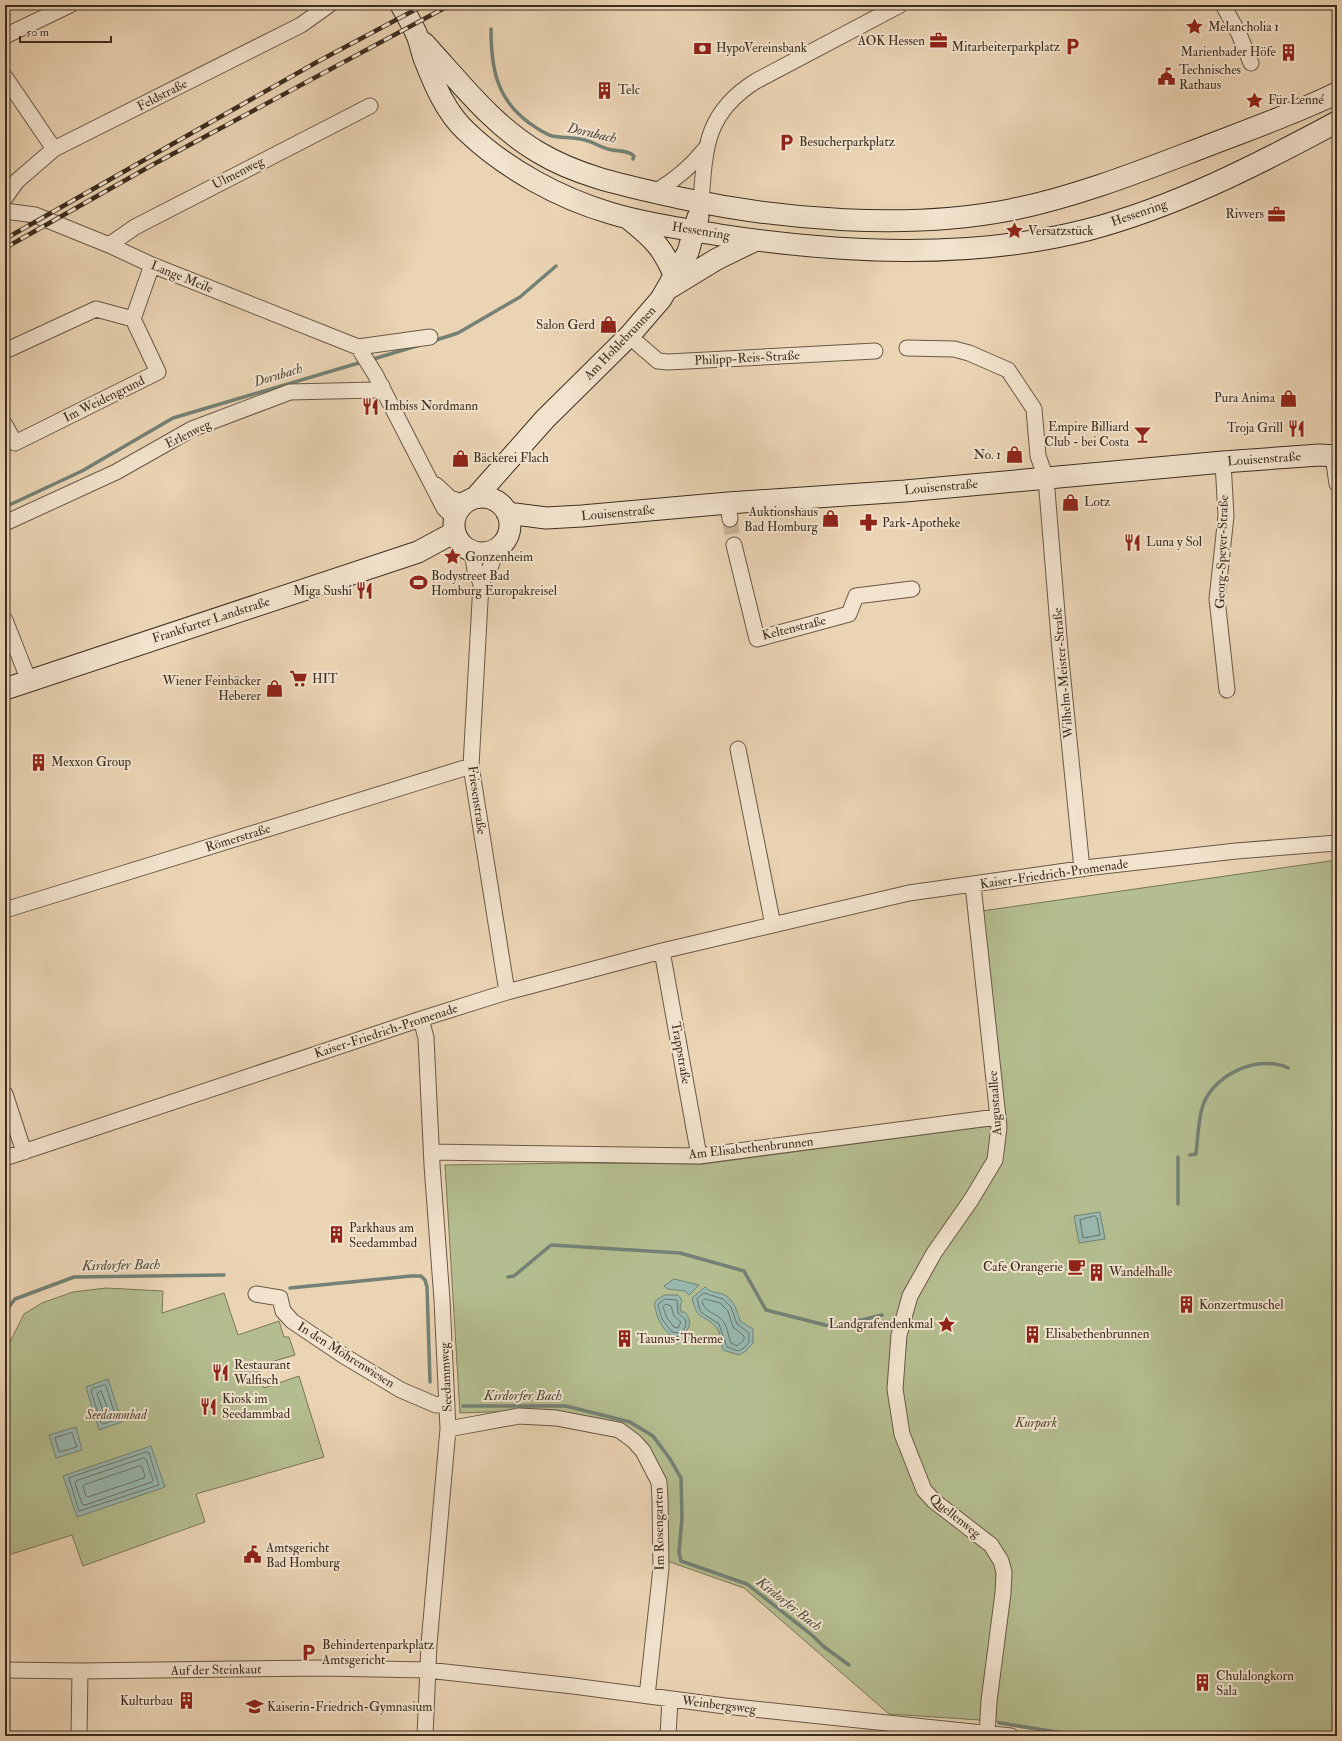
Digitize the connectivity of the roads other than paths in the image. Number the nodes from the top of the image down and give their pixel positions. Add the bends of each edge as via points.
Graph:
1 (70, 5) edge
2 (329, 5) edge
3 (401, 5) edge
4 (900, 5) edge
5 (1223, 5) edge
6 (417, 35) junction
7 (5, 36) edge
8 (1251, 64) dead end
9 (5, 76) edge
10 (1337, 93) edge
11 (370, 106) dead end
12 (1337, 122) edge
13 (54, 149) junction
14 (705, 149) junction
15 (655, 192) junction
16 (5, 198) edge
17 (701, 202) junction
18 (5, 210) edge
19 (625, 217) junction
20 (933, 219) junction
21 (694, 231) junction
22 (756, 240) junction
23 (109, 244) junction
24 (937, 249) junction
25 (152, 265) junction
26 (671, 283) junction
27 (133, 319) junction
28 (629, 336) junction
29 (430, 337) dead end
30 (907, 348) dead end
31 (360, 350) junction
32 (5, 351) edge
33 (875, 351) dead end
34 (378, 380) junction
35 (5, 425) edge
36 (1335, 456) edge
37 (1223, 462) junction
38 (1046, 478) junction
39 (1337, 484) edge
40 (475, 511) junction
41 (546, 518) junction
42 (5, 523) edge
43 (502, 544) junction
44 (734, 545) tunnel mouth
45 (469, 550) junction
46 (418, 552) junction
47 (481, 582) junction
48 (912, 589) dead end
49 (5, 620) edge
50 (29, 681) junction
51 (5, 689) edge
52 (1227, 690) dead end
53 (738, 750) dead end
54 (471, 766) junction
55 (1337, 843) edge
56 (1082, 869) junction
57 (972, 885) junction
58 (5, 910) edge
59 (773, 925) junction
60 (662, 951) junction
61 (507, 992) junction
62 (421, 1019) junction
63 (5, 1094) edge
64 (997, 1117) junction
65 (24, 1152) junction
66 (432, 1152) junction
67 (699, 1156) junction
68 (5, 1158) edge
69 (256, 1294) dead end
70 (910, 1296) joint
71 (447, 1403) junction
72 (448, 1428) junction
73 (5, 1670) edge
74 (427, 1670) junction
75 (80, 1672) junction
76 (648, 1696) junction
77 (670, 1699) junction
78 (987, 1735) edge
79 (79, 1736) edge
80 (425, 1736) edge
81 (668, 1736) edge
82 (1011, 1736) edge

1 - 7 street
2 - 13 street, Feldstraße via 314,17
3 - 6 street
4 - 14 street via 772,71 743,89 724,109 713,126
5 - 8 street via 1239,34
6 - 15 street via 478,104 537,152 578,171
6 - 19 street, Hessenring via 431,75 443,99 466,132 500,159 544,185 584,204
9 - 13 street
10 - 20 street via 1300,110 1076,193 1008,210
11 - 23 street, Ulmenweg via 135,227
12 - 24 street, Hessenring via 1184,197 1111,223 1047,239
13 - 16 street, Feldstraße via 17,181
14 - 15 street via 678,178
14 - 17 street
15 - 17 street
17 - 20 street via 821,218
17 - 21 street, Am Hohlebrunnen
18 - 23 street, Lange Meile via 35,215
19 - 21 street, Hessenring
19 - 26 street via 651,236 667,258
20 - 24 street via 931,238
21 - 22 street, Hessenring
21 - 26 street, Am Hohlebrunnen via 688,252
22 - 24 street, Hessenring via 846,250
22 - 26 street
23 - 25 street, Lange Meile
25 - 27 street
25 - 31 street, Lange Meile
26 - 28 street, Am Hohlebrunnen via 646,318
27 - 32 street via 96,309
27 - 35 street, Im Weidengrund via 158,372 15,443
28 - 33 street, Philipp-Reis-Straße via 658,361 668,362
28 - 40 street, Am Hohlebrunnen via 545,419 505,463
29 - 31 street, Lange Meile
30 - 38 street via 954,349 1008,370 1034,409 1038,456
31 - 34 street
34 - 40 street via 430,479 450,498
34 - 42 street, Erlenweg via 375,390 290,392 192,429 116,472
36 - 37 street, Louisenstraße
36 - 39 street
37 - 38 street, Louisenstraße
37 - 52 street, Georg-Speyer-Straße via 1226,516 1218,599
38 - 41 street, Louisenstraße via 729,511
38 - 56 street, Wilhelm-Meister-Straße
40 - 41 street, Louisenstraße
40 - 43 street via 510,526
40 - 45 street via 459,542
40 - 46 street, Frankfurter Landstraße
41 - 43 street, Louisenstraße
43 - 45 street, Frankfurter Landstraße via 485,553
43 - 47 street, Friesenstraße
44 - 48 street, Keltenstraße via 757,639 849,614 856,596
45 - 46 street, Frankfurter Landstraße
45 - 47 street, Friesenstraße
46 - 50 street, Frankfurter Landstraße
47 - 54 street, Friesenstraße
49 - 50 street
50 - 51 street, Frankfurter Landstraße
53 - 59 street
54 - 58 street, Römerstraße
54 - 61 street, Friesenstraße
55 - 56 street, Kaiser-Friedrich-Promenade via 1236,851
56 - 57 street, Kaiser-Friedrich-Promenade
57 - 59 street, Kaiser-Friedrich-Promenade via 909,893
57 - 64 street, Augustaallee
59 - 60 street, Kaiser-Friedrich-Promenade
60 - 61 street, Kaiser-Friedrich-Promenade
60 - 67 street, Trappstraße
61 - 62 street, Kaiser-Friedrich-Promenade
62 - 65 street, Kaiser-Friedrich-Promenade
62 - 66 street, Seedammweg via 426,1038
63 - 65 street
64 - 67 street, Am Elisabethenbrunnen
64 - 70 street, Augustaallee via 999,1127 995,1160 971,1200 934,1252
65 - 68 street, Kaiser-Friedrich-Promenade
66 - 67 street, Am Elisabethenbrunnen
66 - 71 street, Seedammweg
69 - 71 street, In den Möhrenwiesen via 280,1298 283,1310 292,1321 384,1380 436,1405
70 - 78 street, Quellenweg via 899,1335 895,1389 902,1434 924,1490 934,1501 991,1545 1001,1561 1004,1572
71 - 72 street, Seedammweg
72 - 74 street, Seedammweg
72 - 76 street, Im Rosengarten via 519,1416 556,1418 619,1430 643,1451 659,1482 660,1507 661,1568
73 - 75 street, Auf der Steinkaut
74 - 75 street, Auf der Steinkaut via 317,1668
74 - 76 street, Weinbergsweg
74 - 80 street, Seedammweg
75 - 79 street
76 - 77 street, Weinbergsweg
77 - 78 street, Weinbergsweg
77 - 81 street
78 - 82 street, Weinbergsweg

